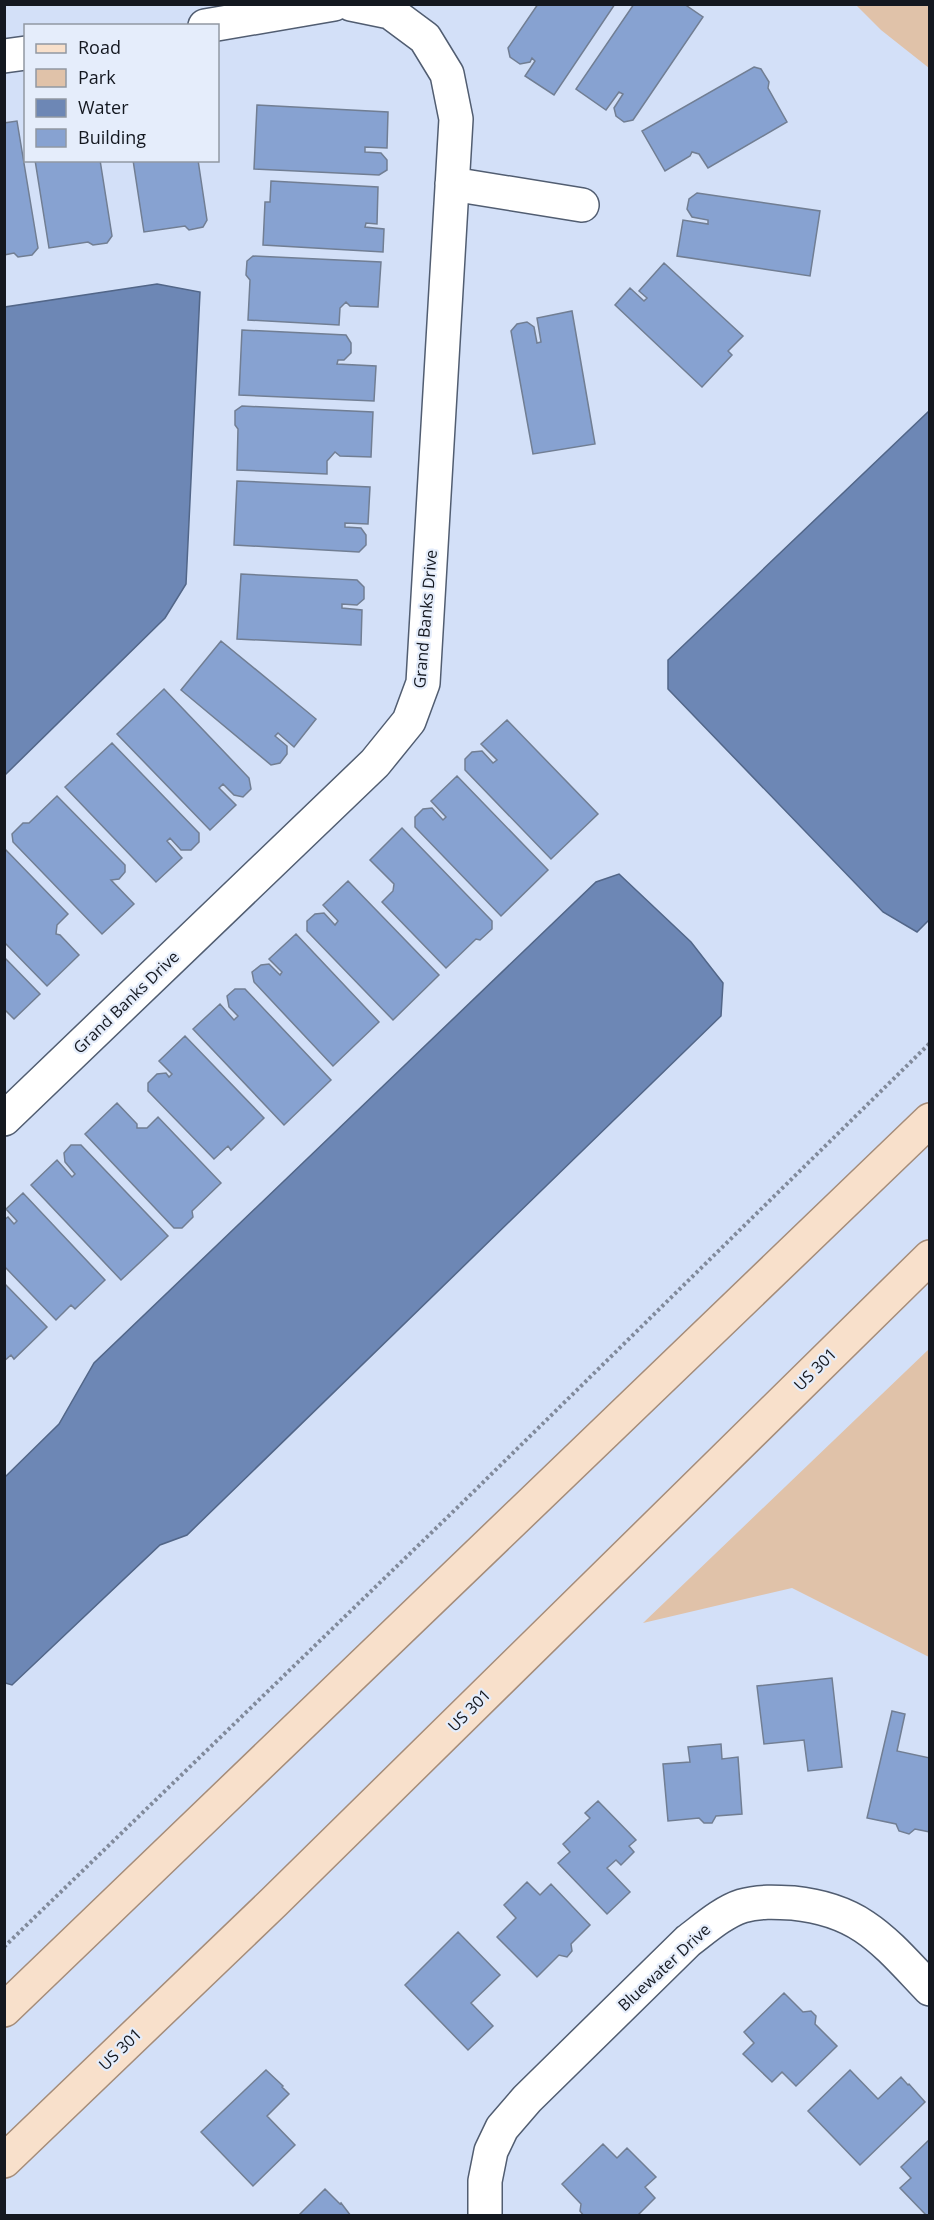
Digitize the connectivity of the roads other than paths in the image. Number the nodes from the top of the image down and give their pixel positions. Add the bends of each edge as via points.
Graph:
1 (334, 4) edge
2 (351, 4) edge
3 (217, 24) edge
4 (24, 53) edge
5 (4, 56) edge
6 (452, 184) junction
7 (582, 205) dead end
8 (4, 1119) edge
9 (930, 1120) edge
10 (930, 1257) edge
11 (930, 1989) edge
12 (4, 2010) edge
13 (4, 2161) edge
14 (485, 2216) edge

1 - 3 street
2 - 6 street, Grand Banks Drive via 390,12 425,38 447,74 456,119
4 - 5 street
6 - 7 street
6 - 8 street, Grand Banks Drive via 423,683 410,721 375,763
9 - 12 main road
10 - 13 main road, US 301 / US 301 via 274,1902
11 - 14 street, Bluewater Drive via 884,1940 837,1911 772,1901 741,1906 688,1941 502,2128 491,2151 485,2181

